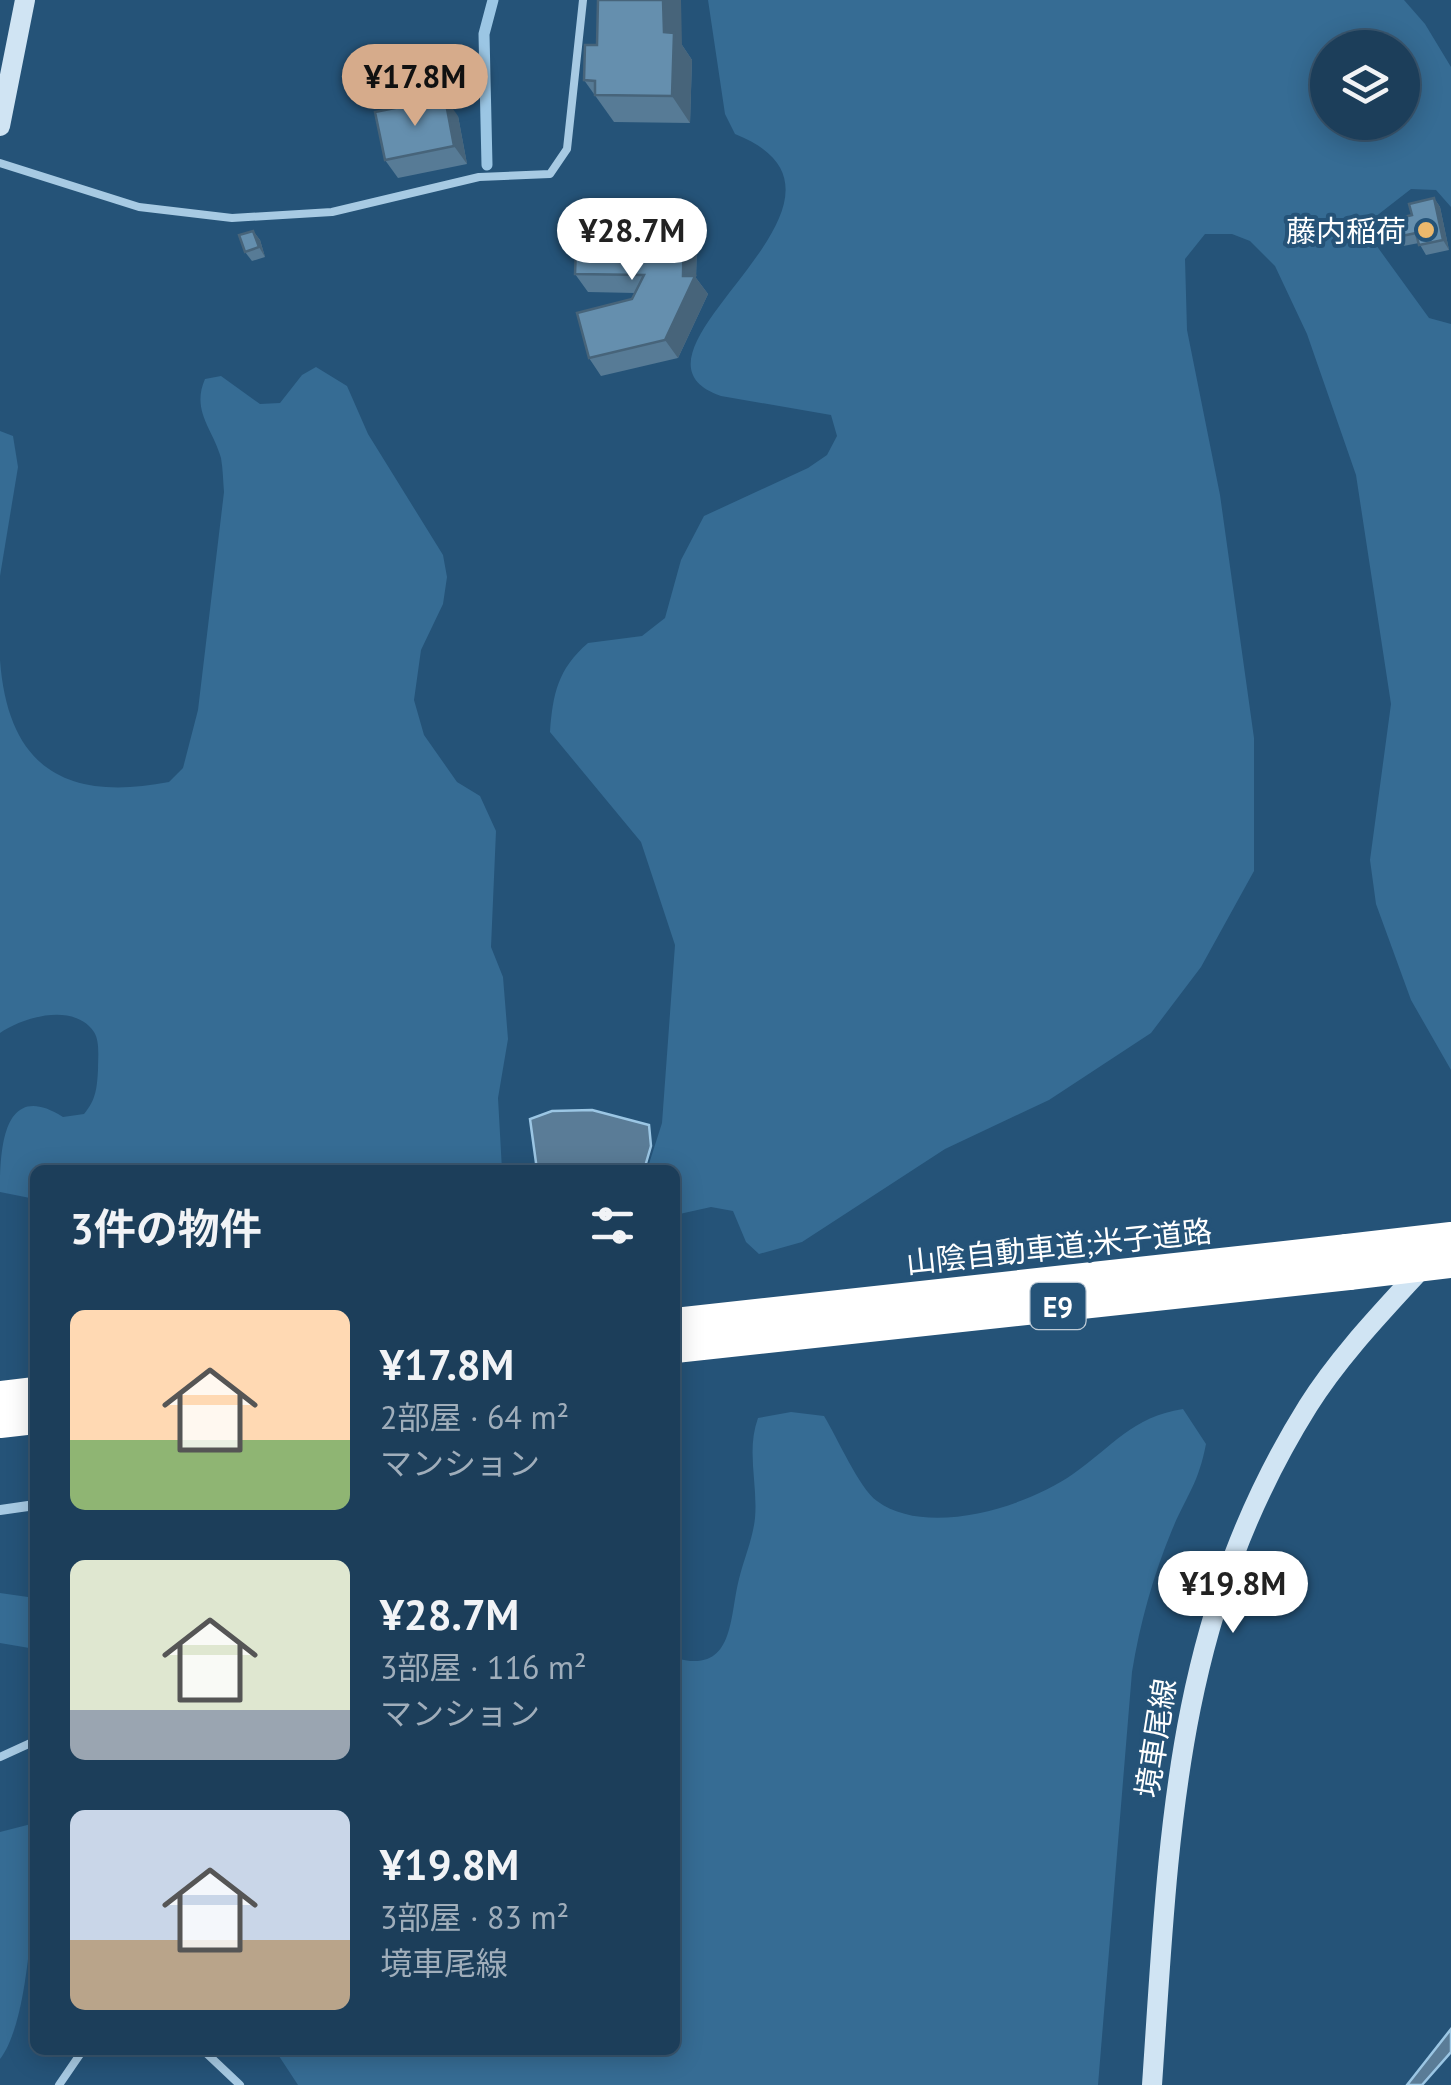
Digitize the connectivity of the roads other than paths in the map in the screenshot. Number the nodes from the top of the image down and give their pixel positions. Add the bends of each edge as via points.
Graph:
1 (25, 0) edge
2 (582, 0) edge
3 (0, 126) edge
4 (0, 163) edge
5 (1451, 1237) edge
6 (1348, 1262) junction
7 (1451, 1263) edge
8 (680, 1323) edge
9 (766, 1326) junction
10 (680, 1347) edge
11 (30, 1393) edge
12 (0, 1396) edge
13 (30, 1420) edge
14 (0, 1423) edge
15 (30, 1506) edge
16 (0, 1510) edge
17 (30, 1742) edge
18 (0, 1757) edge
19 (80, 2055) edge
20 (207, 2055) edge
21 (59, 2085) edge
22 (240, 2085) edge
23 (1152, 2085) edge

1 - 3 main road
2 - 4 lane via 567,149 550,174 479,177 332,212 232,218 139,207
5 - 6 highway, 山陰自動車道;米子道路 / E9, bridge
5 - 23 main road, 境車尾線 via 1309,1404 1244,1524 1197,1664 1176,1795
6 - 7 highway, 山陰自動車道;米子道路 / E9, bridge
6 - 9 highway, 山陰自動車道;米子道路 / E9
8 - 9 highway, 山陰自動車道;米子道路 / E9
9 - 10 highway, 山陰自動車道;米子道路 / E9
11 - 12 highway
13 - 14 highway
15 - 16 street
17 - 18 lane
19 - 21 lane
20 - 22 lane

